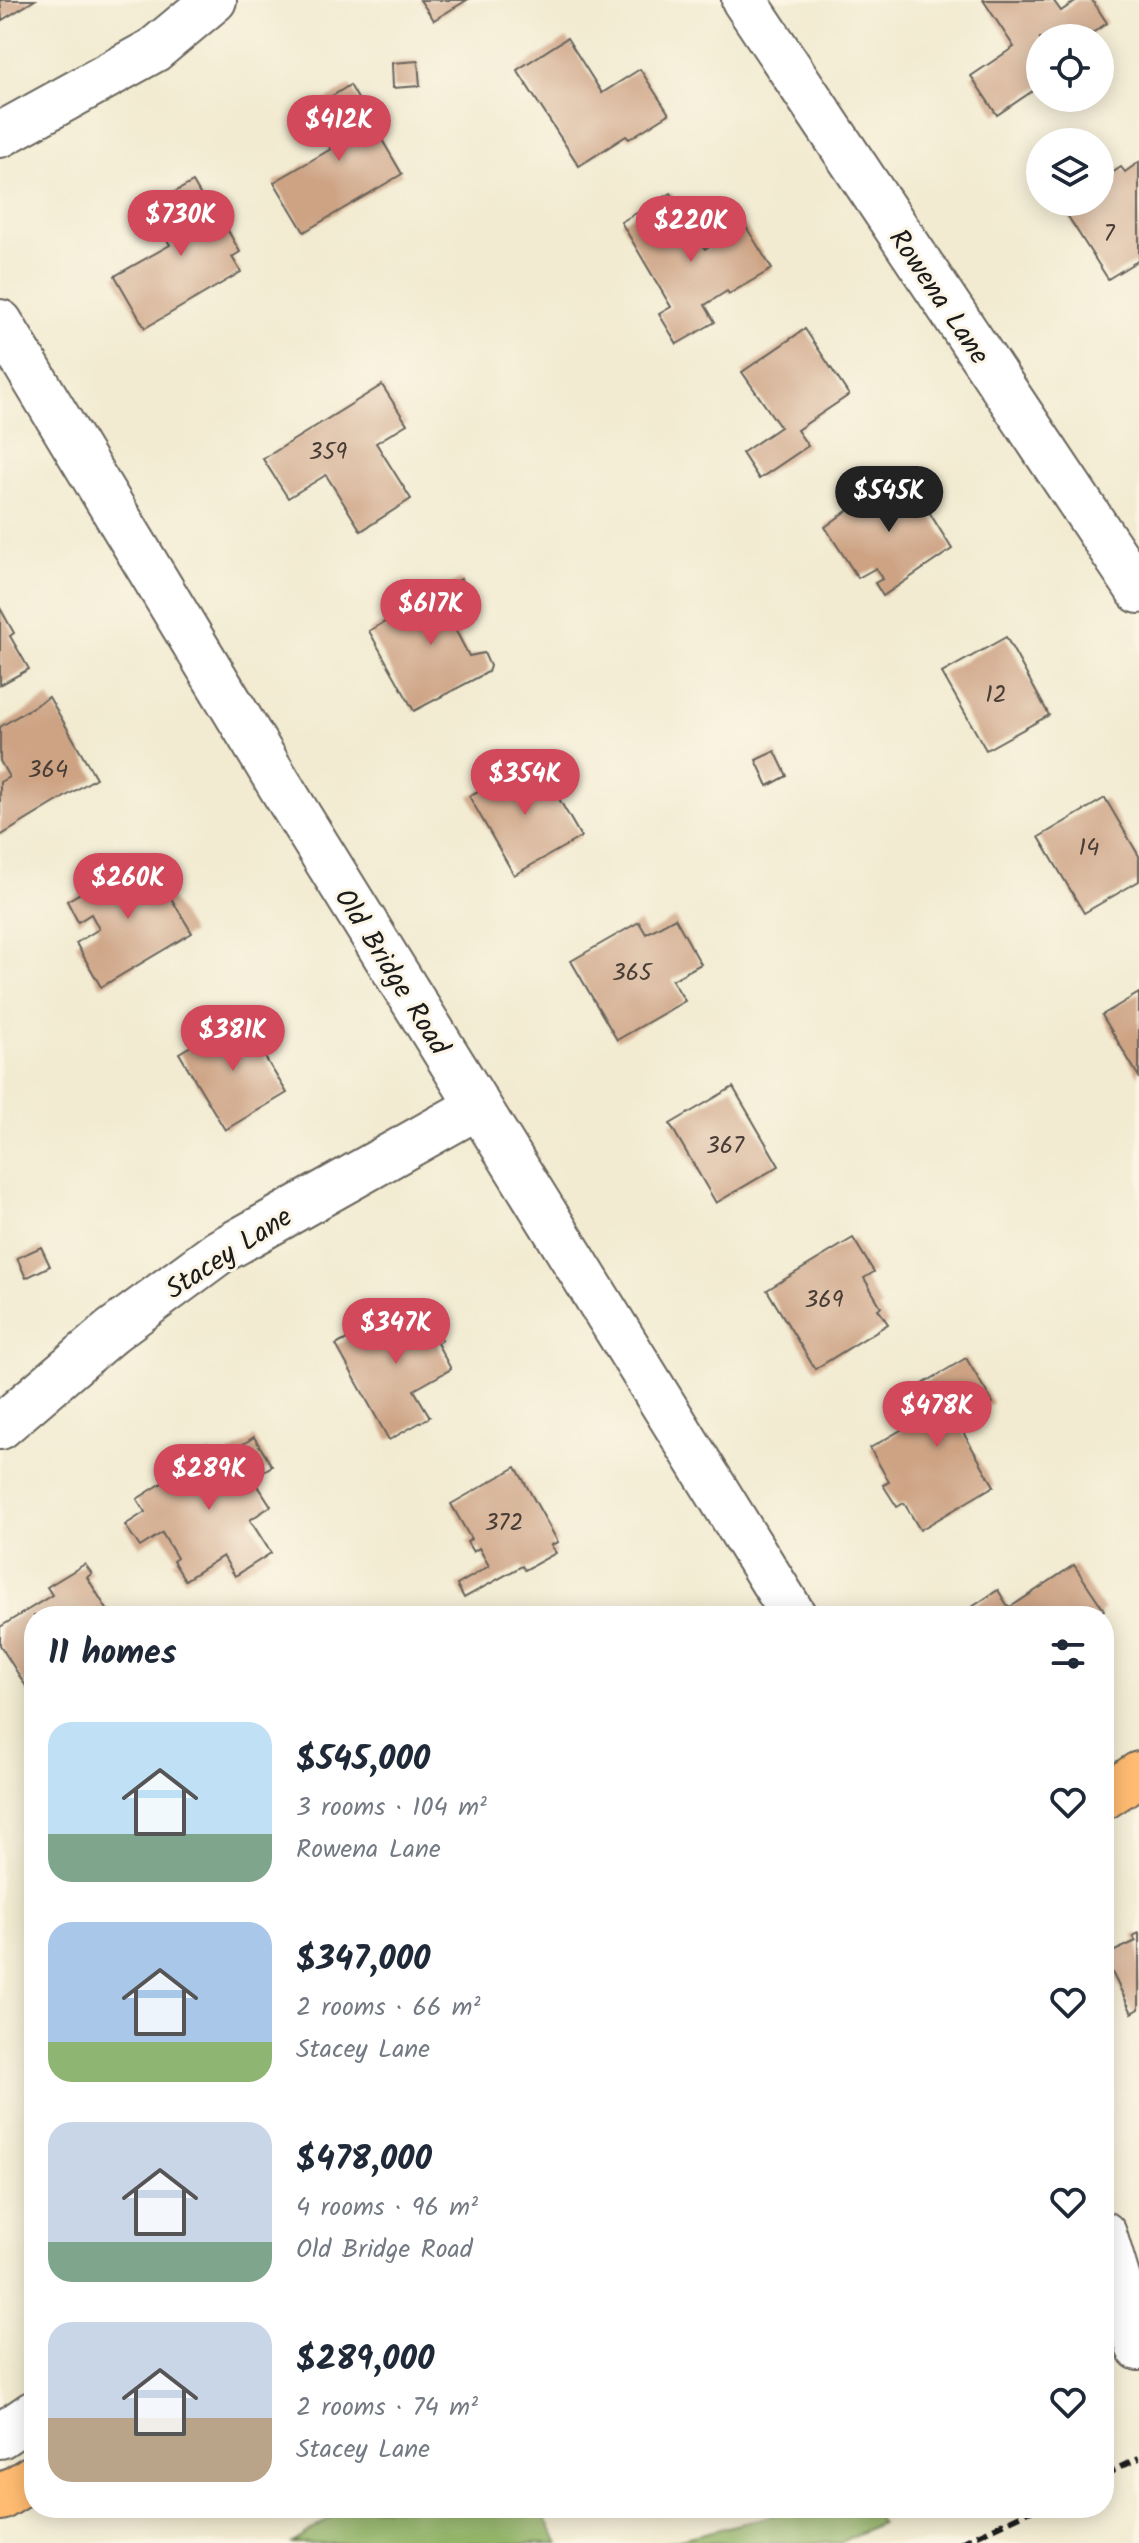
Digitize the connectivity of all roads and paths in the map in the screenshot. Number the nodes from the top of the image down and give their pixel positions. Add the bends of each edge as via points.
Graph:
1 (214, 0) edge
2 (744, 0) edge
3 (0, 135) edge
4 (0, 322) edge
5 (1139, 591) edge
6 (477, 1107) junction
7 (0, 1427) edge
8 (788, 1606) edge
9 (1139, 1774) edge
10 (1114, 1790) edge
11 (1114, 2266) edge
12 (1139, 2347) edge
13 (24, 2420) edge
14 (0, 2436) edge
15 (24, 2483) edge
16 (0, 2498) edge

1 - 3 street via 154,50
2 - 5 street, Rowena Lane
4 - 6 street, Old Bridge Road
6 - 7 street, Stacey Lane via 219,1252 112,1331
6 - 8 street, Old Bridge Road
9 - 10 main road
11 - 12 street
13 - 14 street
15 - 16 main road

